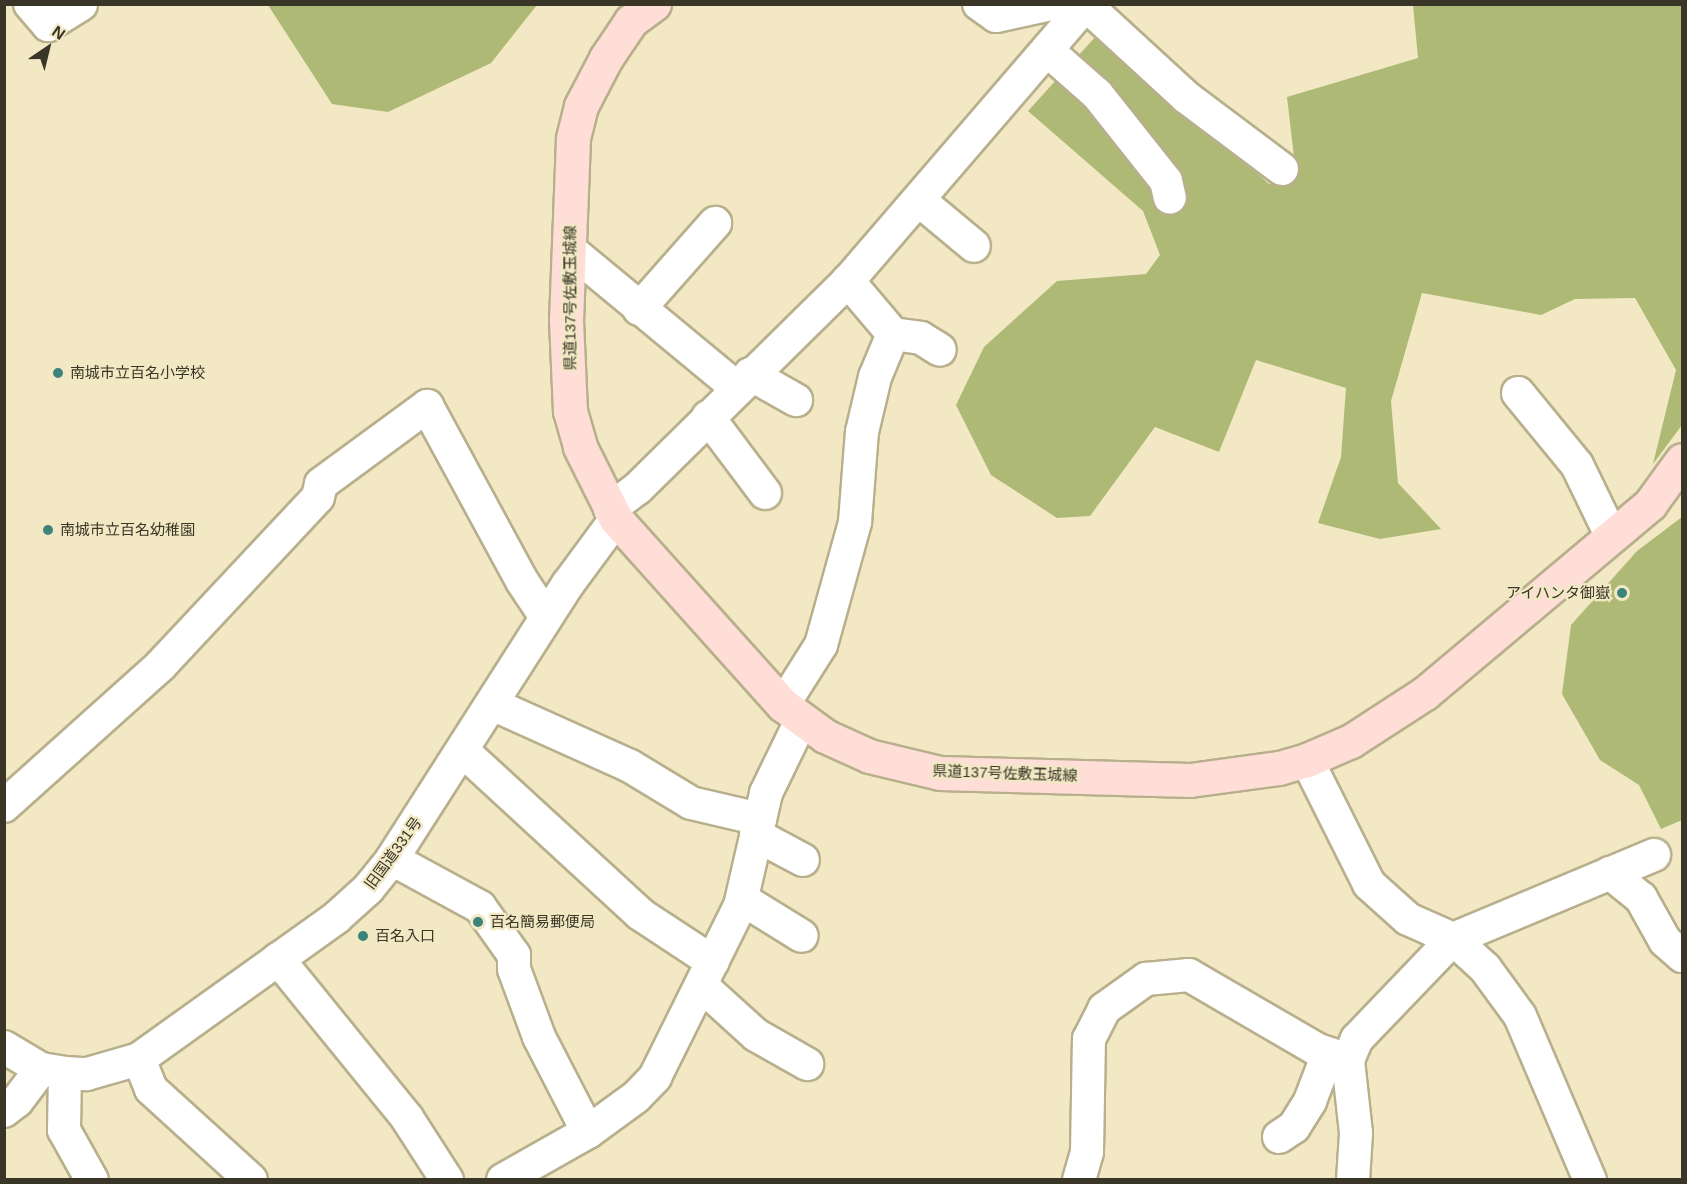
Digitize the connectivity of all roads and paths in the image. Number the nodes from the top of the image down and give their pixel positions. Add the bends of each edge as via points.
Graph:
1 (30, 4) edge
2 (81, 4) edge
3 (979, 4) edge
4 (1086, 5) edge
5 (1040, 7) edge
6 (634, 10) edge
7 (1048, 51) junction
8 (1282, 169) dead end
9 (1170, 198) dead end
10 (920, 201) junction
11 (715, 223) dead end
12 (974, 246) dead end
13 (569, 249) junction
14 (848, 281) junction
15 (639, 309) junction
16 (893, 334) junction
17 (940, 350) dead end
18 (743, 381) junction
19 (1518, 393) dead end
20 (796, 400) dead end
21 (708, 417) junction
22 (1683, 460) edge
23 (765, 493) dead end
24 (613, 514) junction
25 (1612, 537) junction
26 (546, 617) junction
27 (492, 704) junction
28 (792, 713) junction
29 (463, 751) junction
30 (1307, 760) junction
31 (4, 806) edge
32 (758, 827) junction
33 (1654, 855) dead end
34 (392, 859) junction
35 (803, 860) dead end
36 (1610, 873) junction
37 (742, 899) junction
38 (802, 936) dead end
39 (1453, 939) junction
40 (1683, 956) edge
41 (278, 959) junction
42 (707, 974) junction
43 (4, 1047) edge
44 (1338, 1057) junction
45 (139, 1059) junction
46 (807, 1064) dead end
47 (53, 1071) junction
48 (4, 1111) edge
49 (588, 1132) junction
50 (1279, 1137) dead end
51 (92, 1179) edge
52 (251, 1179) edge
53 (447, 1179) edge
54 (503, 1179) edge
55 (1079, 1179) edge
56 (1353, 1179) edge
57 (1590, 1179) edge

1 - 2 street via 48,25
3 - 5 street via 996,16
4 - 7 street, 旧国道331号
4 - 8 street via 1186,97
6 - 13 main road, 県道137号佐敷玉城線 via 581,106 573,139
7 - 9 street via 1097,94 1166,181
7 - 10 street, 旧国道331号
10 - 12 street
10 - 14 street, 旧国道331号
11 - 15 street
13 - 15 street
13 - 24 main road, 県道137号佐敷玉城線 via 566,320 570,411 580,447
14 - 16 street
14 - 18 street, 旧国道331号
15 - 18 street
16 - 17 street via 921,338
16 - 28 street via 875,377 862,432 855,522 821,645
18 - 20 street
18 - 21 street, 旧国道331号
19 - 25 street via 1576,465
21 - 23 street
21 - 24 street, 旧国道331号
22 - 25 main road, 県道137号佐敷玉城線 via 1650,504
24 - 26 street, 旧国道331号
24 - 28 main road, 県道137号佐敷玉城線
25 - 30 main road, 県道137号佐敷玉城線 via 1425,693 1351,741
26 - 27 street, 旧国道331号
26 - 31 street via 522,581 427,406 321,484 318,497 160,666
27 - 29 street, 旧国道331号
27 - 32 street via 630,766 691,804
28 - 30 main road, 県道137号佐敷玉城線 via 869,756 940,773 1191,780
28 - 32 street
29 - 34 street, 旧国道331号
29 - 42 street
30 - 39 street via 1369,884 1408,919
32 - 35 street
32 - 37 street
33 - 36 street
34 - 41 street, 旧国道331号 via 361,896
34 - 49 street via 480,907 514,955 514,969 539,1037
36 - 39 street
36 - 40 street via 1641,898 1665,941
37 - 38 street
37 - 42 street
39 - 44 street
39 - 57 street via 1485,968 1520,1016
41 - 45 street, 旧国道331号
41 - 53 street via 406,1118
42 - 46 street via 756,1035
42 - 49 street via 655,1077 636,1097
43 - 47 street
44 - 50 street via 1293,1127
44 - 55 street via 1190,975 1146,979 1104,1009 1089,1039 1087,1152
44 - 56 street via 1356,1133
45 - 47 street, 旧国道331号 via 87,1074
45 - 52 street via 151,1089
47 - 48 street
47 - 51 street via 64,1130
49 - 54 street

